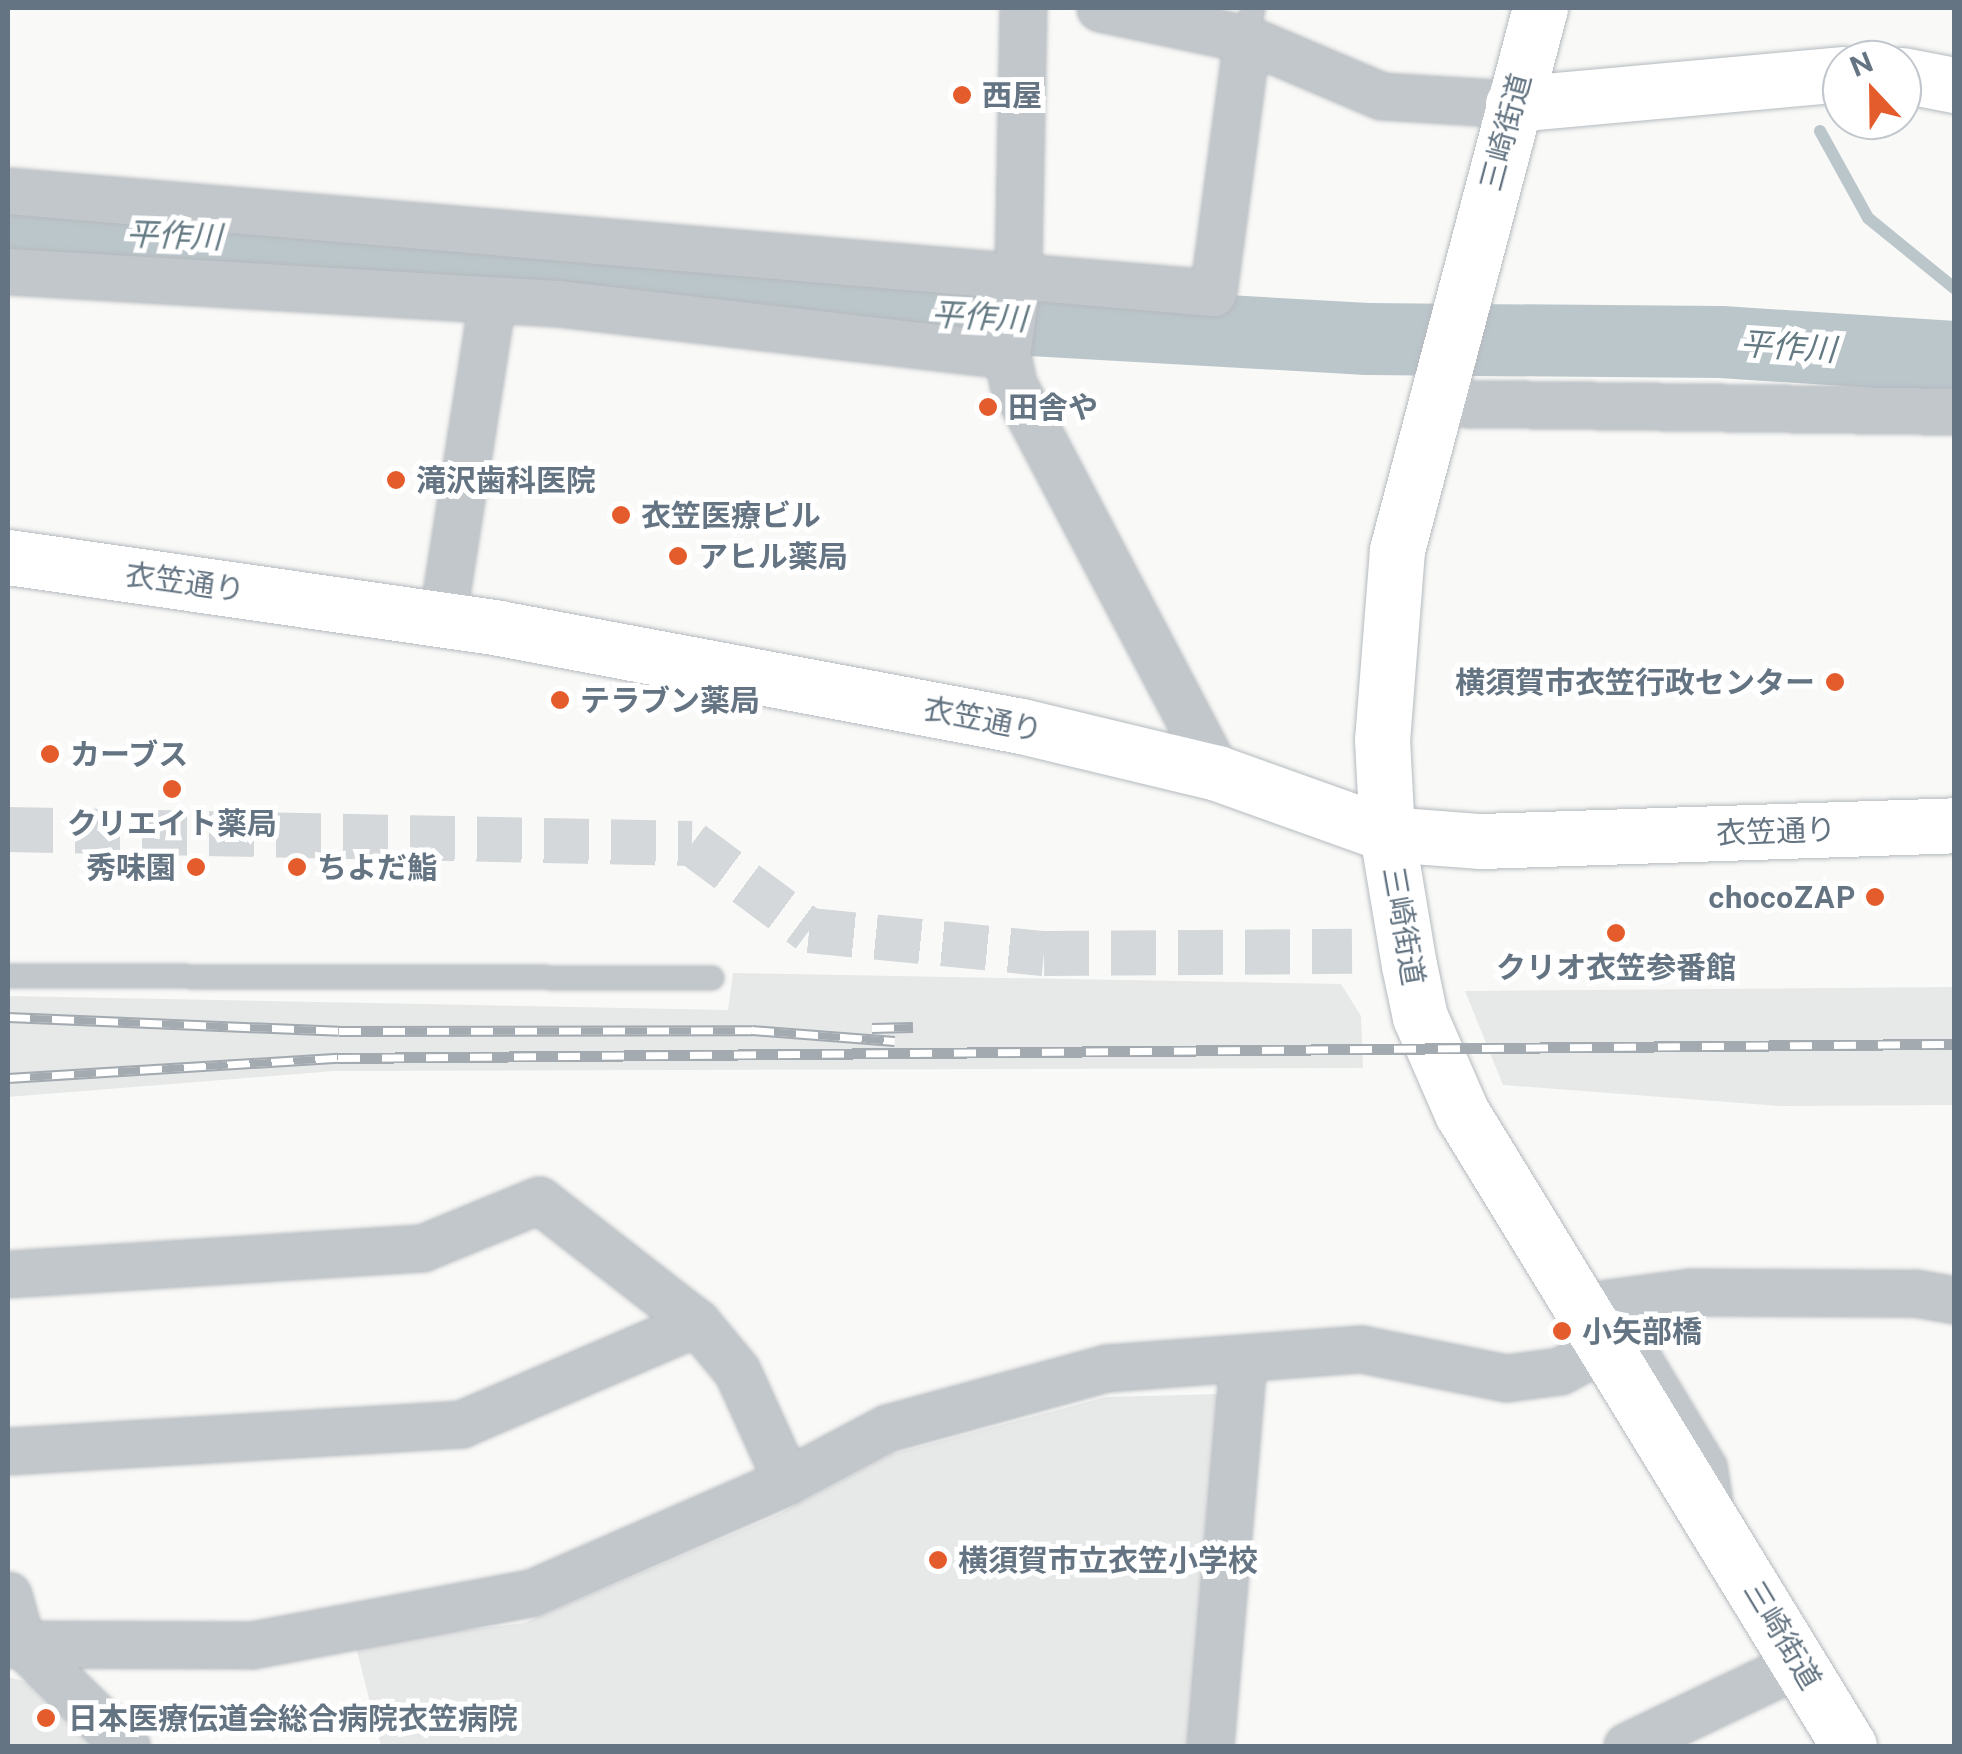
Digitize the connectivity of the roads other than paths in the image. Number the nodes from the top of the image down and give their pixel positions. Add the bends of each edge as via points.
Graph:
1 (1023, 8) edge
2 (1100, 8) edge
3 (1540, 8) edge
4 (1250, 23) edge
5 (1822, 76) edge
6 (1922, 79) edge
7 (1954, 85) edge
8 (1513, 104) junction
9 (8, 192) edge
10 (8, 271) edge
11 (1018, 280) junction
12 (492, 300) junction
13 (1008, 354) junction
14 (1432, 402) junction
15 (1954, 411) edge
16 (8, 556) edge
17 (442, 620) junction
18 (1217, 773) junction
19 (1954, 825) edge
20 (1387, 834) junction
21 (8, 976) edge
22 (712, 978) dead end
23 (8, 1274) edge
24 (1954, 1300) edge
25 (697, 1323) junction
26 (1597, 1331) junction
27 (1244, 1360) junction
28 (8, 1451) edge
29 (787, 1481) junction
30 (8, 1595) edge
31 (12, 1650) edge
32 (1802, 1662) junction
33 (126, 1746) edge
34 (1210, 1746) edge
35 (1627, 1746) edge
36 (1849, 1746) edge

1 - 11 street
2 - 4 street
3 - 8 street, 三崎街道
4 - 8 street via 1382,96
4 - 11 street via 1213,294
5 - 8 street
6 - 7 street
8 - 14 street, 三崎街道
9 - 11 street
10 - 12 street
11 - 13 street
12 - 13 street
12 - 17 street
13 - 18 street via 1013,384
14 - 15 street
14 - 20 street, 三崎街道 via 1397,550 1382,738
16 - 17 street, 衣笠通り
17 - 18 street, 衣笠通り via 1021,726
18 - 20 street, 衣笠通り
19 - 20 street, 衣笠通り via 1481,841
20 - 26 street, 三崎街道 via 1420,1016 1462,1113
21 - 22 lane
23 - 25 street via 422,1248 539,1200
24 - 26 street via 1915,1292 1690,1292 1608,1303
25 - 28 street via 460,1424
25 - 29 street via 737,1370
26 - 27 street via 1560,1371 1506,1378 1361,1349
26 - 32 street, 三崎街道
27 - 29 street via 1107,1368 997,1396 886,1428
27 - 34 street
29 - 31 street via 530,1594 252,1645
30 - 31 street
31 - 33 street
32 - 35 street
32 - 36 street, 三崎街道

